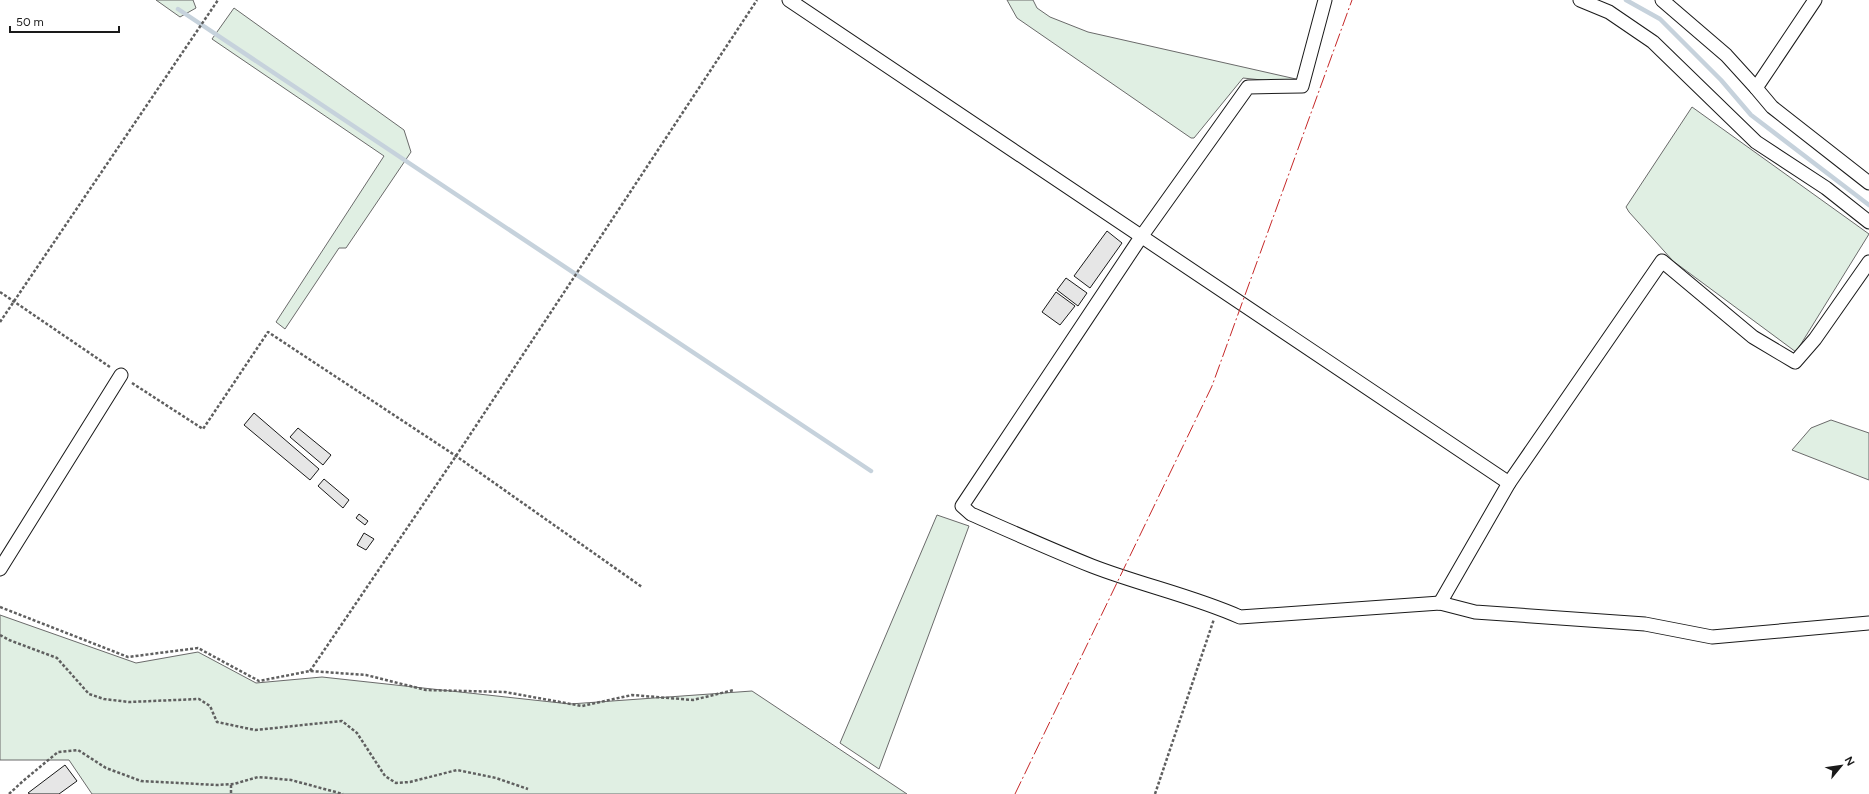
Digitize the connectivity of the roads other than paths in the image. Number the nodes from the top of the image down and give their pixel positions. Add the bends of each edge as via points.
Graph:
1 (789, 0) edge
2 (1325, 0) edge
3 (1580, 0) edge
4 (1662, 0) edge
5 (1815, 0) edge
6 (1756, 88) junction
7 (1869, 183) edge
8 (1869, 222) edge
9 (1141, 237) junction
10 (1869, 262) edge
11 (121, 375) road end
12 (1509, 483) junction
13 (0, 569) edge
14 (1440, 603) junction
15 (1869, 623) edge

1 - 9 street
2 - 9 street via 1302,86 1248,88
3 - 8 street via 1609,12 1653,42 1756,142 1826,188
4 - 6 street via 1726,55
5 - 6 street
6 - 7 street via 1772,107
9 - 12 street
9 - 14 street via 962,506 972,514 1093,566 1218,607 1240,617
10 - 12 street via 1815,339 1795,362 1753,337 1662,261
11 - 13 street
12 - 14 street
14 - 15 street via 1475,612 1645,624 1712,637

